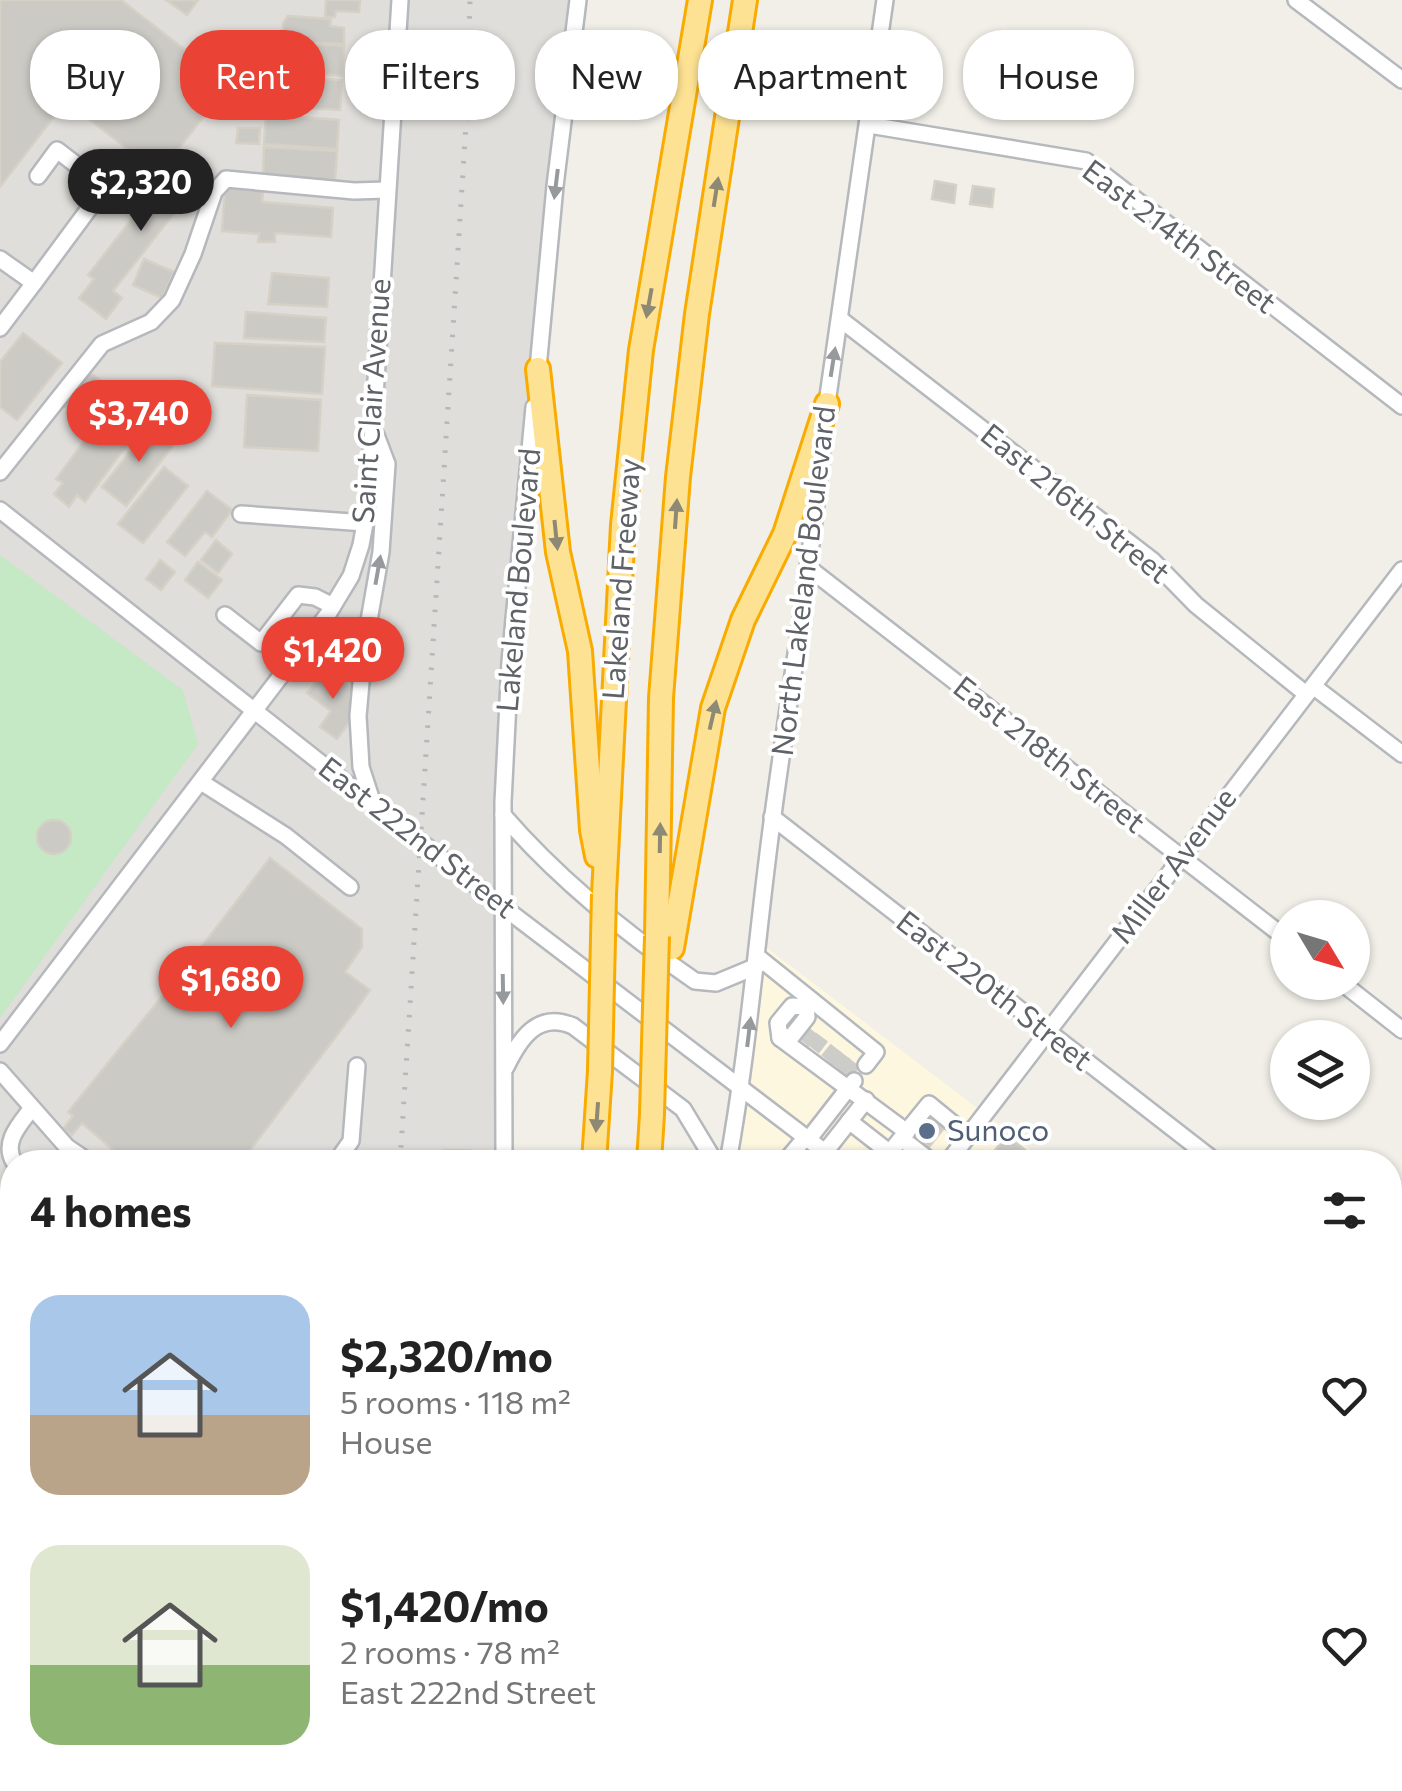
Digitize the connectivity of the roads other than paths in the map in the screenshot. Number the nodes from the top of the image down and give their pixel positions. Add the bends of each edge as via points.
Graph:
1 (400, 0) edge
2 (578, 0) edge
3 (700, 0) edge
4 (745, 0) edge
5 (885, 0) edge
6 (1296, 0) edge
7 (1402, 80) edge
8 (868, 124) junction
9 (38, 176) dead end
10 (387, 190) junction
11 (0, 259) edge
12 (34, 283) junction
13 (840, 319) junction
14 (0, 328) edge
15 (538, 369) junction
16 (827, 404) junction
17 (1402, 406) edge
18 (373, 426) junction
19 (0, 472) edge
20 (0, 510) edge
21 (241, 514) dead end
22 (365, 523) junction
23 (810, 569) junction
24 (1402, 570) edge
25 (333, 606) junction
26 (225, 615) dead end
27 (1310, 690) junction
28 (256, 710) junction
29 (1402, 754) edge
30 (201, 782) junction
31 (373, 804) junction
32 (503, 815) junction
33 (772, 818) junction
34 (1181, 857) junction
35 (350, 887) dead end
36 (604, 894) junction
37 (502, 906) junction
38 (1270, 926) edge
39 (665, 942) junction
40 (757, 962) junction
41 (1364, 1000) edge
42 (808, 1003) junction
43 (1402, 1030) edge
44 (1047, 1033) junction
45 (0, 1044) edge
46 (855, 1047) dead end
47 (357, 1066) dead end
48 (0, 1071) edge
49 (504, 1072) junction
50 (837, 1075) junction
51 (742, 1088) junction
52 (866, 1100) junction
53 (32, 1108) junction
54 (850, 1121) junction
55 (904, 1135) junction
56 (968, 1136) junction
57 (807, 1139) junction
58 (10, 1150) edge
59 (71, 1150) edge
60 (345, 1150) edge
61 (504, 1150) edge
62 (595, 1150) edge
63 (650, 1150) edge
64 (708, 1150) edge
65 (730, 1150) edge
66 (796, 1150) edge
67 (822, 1150) edge
68 (835, 1150) edge
69 (878, 1150) edge
70 (892, 1150) edge
71 (920, 1150) edge
72 (957, 1150) edge
73 (1200, 1150) edge

1 - 10 street, Saint Clair Avenue
2 -> 15 street, Lakeland Boulevard
3 -> 36 highway, Lakeland Freeway via 641,350 623,525
39 -> 4 highway, Lakeland Freeway via 661,698 678,477
5 - 8 street, North Lakeland Boulevard
6 - 7 street
8 - 13 street, North Lakeland Boulevard
8 - 17 street, East 214th Street via 1086,161
9 - 12 street via 57,150 104,187
10 - 18 street, Saint Clair Avenue
10 - 19 street via 226,179 214,192 172,300 151,322 102,344
11 - 12 street
12 - 14 street
16 -> 13 street, North Lakeland Boulevard
13 - 27 street, East 216th Street
15 - 32 street, Lakeland Boulevard
15 -> 36 highway via 558,552 580,652 592,830
16 - 23 street, North Lakeland Boulevard
39 -> 16 highway via 713,708 743,620 784,534
18 - 22 street, Saint Clair Avenue
31 -> 18 street via 358,716 388,464
20 - 28 street, East 222nd Street
21 - 22 street
22 - 25 street, Saint Clair Avenue via 351,576
23 - 33 street, North Lakeland Boulevard
23 - 34 street, East 218th Street
24 - 27 street, Miller Avenue
25 - 26 street via 298,595 261,642
25 - 28 street, Saint Clair Avenue
27 - 29 street, East 216th Street
27 - 34 street, Miller Avenue
28 - 30 street, Saint Clair Avenue
28 - 31 street, East 222nd Street
30 - 35 street
30 - 45 street, Saint Clair Avenue
31 - 37 street, East 222nd Street
32 - 37 street, Lakeland Boulevard
32 - 40 street via 569,884 695,982 716,983
33 - 40 street, North Lakeland Boulevard
33 - 44 street, East 220th Street
34 - 38 street, East 218th Street
34 - 44 street, Miller Avenue
36 -> 62 highway, Lakeland Freeway, bridge
37 -> 49 street, Lakeland Boulevard
37 - 51 street, East 222nd Street
39 - 63 highway, bridge
40 - 42 street
51 -> 40 street, North Lakeland Boulevard
41 - 43 street
42 - 46 street
42 - 50 street via 807,1017 792,1036 780,1038
44 - 56 street, Miller Avenue
44 - 73 street, East 220th Street
47 - 60 street via 351,1141
48 - 53 street
49 - 61 street, Lakeland Boulevard
49 - 64 street via 530,1030 549,1021 573,1026 683,1110
50 - 52 street
50 - 57 street
51 - 57 street, East 222nd Street
51 - 65 street, North Lakeland Boulevard
52 - 54 street
52 - 55 street
53 - 58 street via 12,1134
53 - 59 street
54 - 68 street
54 - 69 street
55 - 56 street via 929,1104
55 - 70 street
55 - 71 street
56 - 72 street, Miller Avenue
57 - 66 street
57 - 67 street, East 222nd Street

